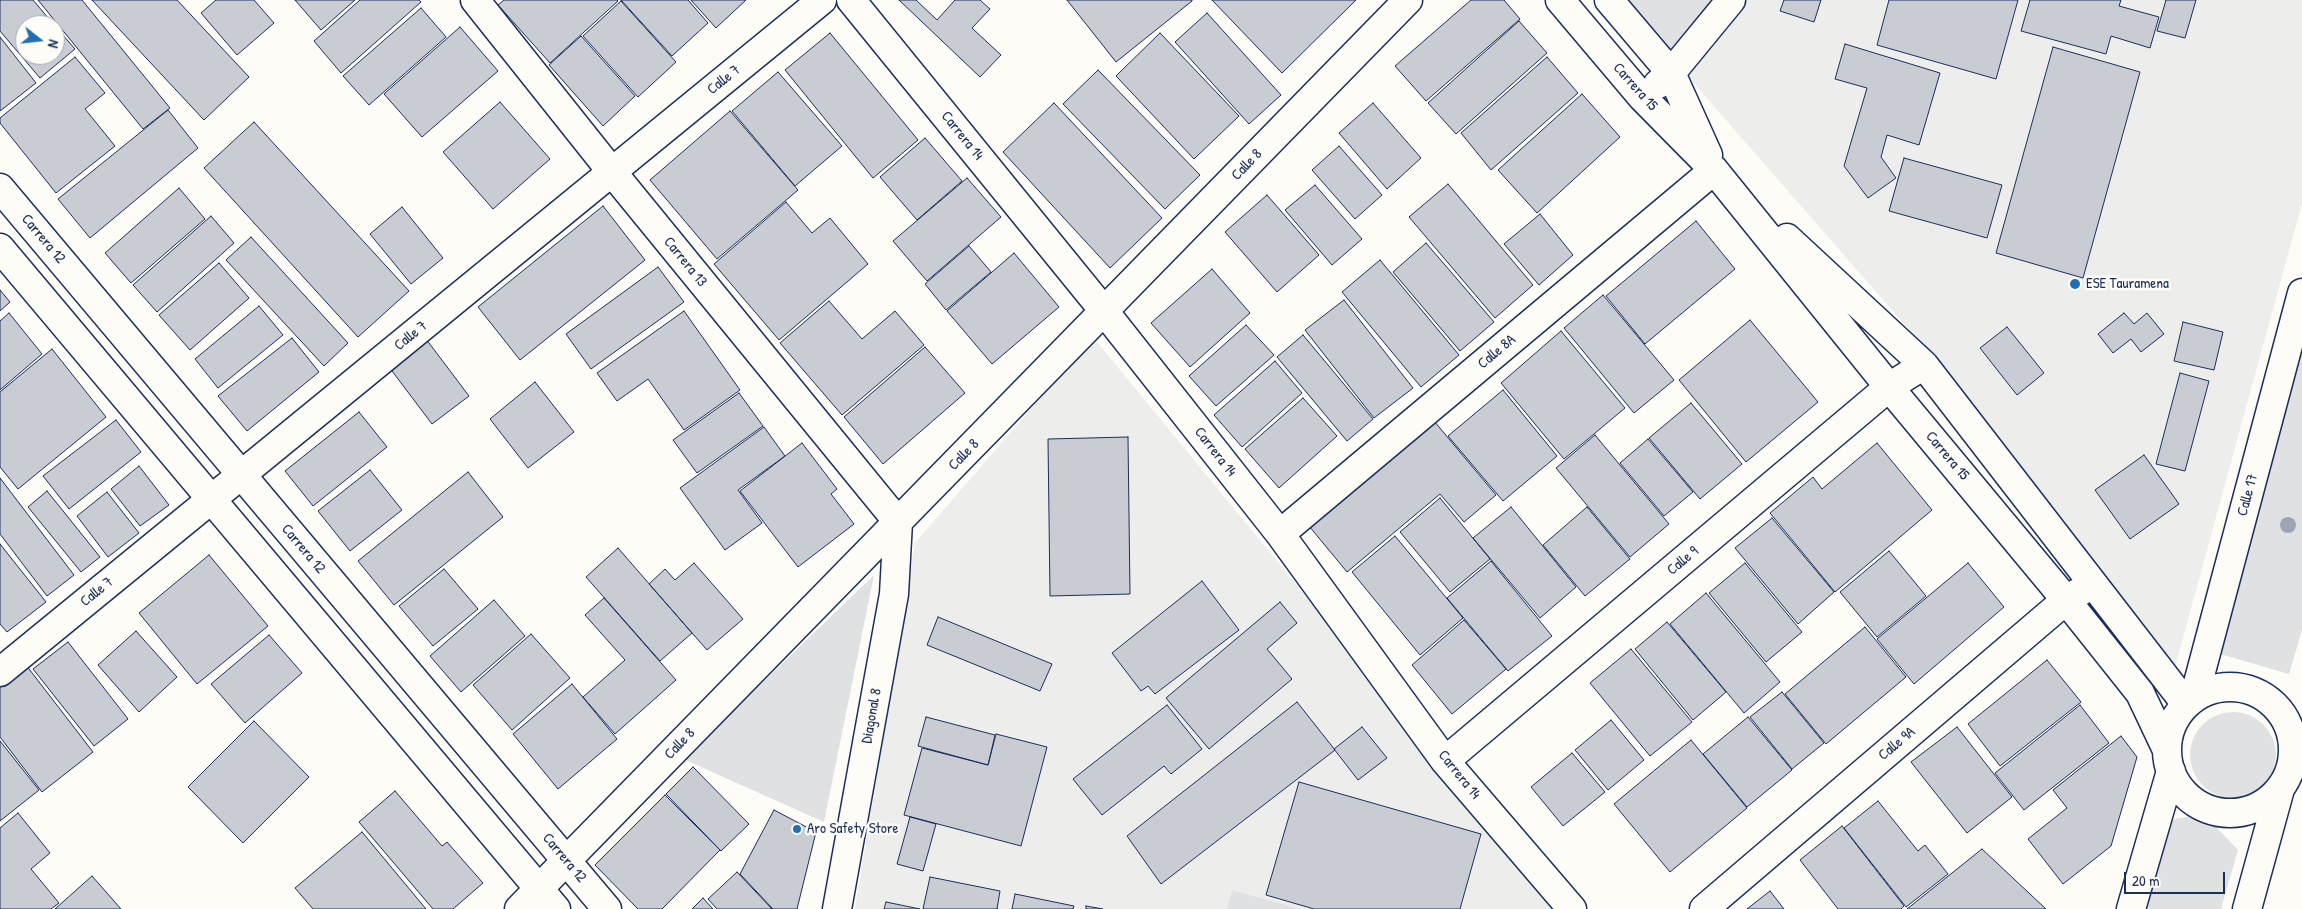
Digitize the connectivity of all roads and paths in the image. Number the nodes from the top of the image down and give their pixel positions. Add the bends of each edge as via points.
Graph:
1 (476, 0) edge
2 (822, 0) edge
3 (851, 0) edge
4 (1408, 0) edge
5 (1560, 0) edge
6 (1609, 0) edge
7 (1731, 0) edge
8 (1671, 73) junction
9 (1642, 97) junction
10 (1714, 170) junction
11 (612, 172) junction
12 (0, 188) edge
13 (0, 248) edge
14 (2302, 293) edge
15 (1104, 311) junction
16 (1924, 365) junction
17 (1889, 387) junction
18 (241, 475) junction
19 (211, 499) junction
20 (898, 522) junction
21 (1280, 534) junction
22 (2093, 583) junction
23 (2066, 600) junction
24 (0, 672) edge
25 (2190, 701) junction
26 (2302, 716) edge
27 (2293, 744) junction
28 (1445, 760) junction
29 (2169, 760) junction
30 (2280, 789) junction
31 (566, 860) junction
32 (540, 888) junction
33 (519, 909) edge
34 (556, 909) edge
35 (607, 909) edge
36 (837, 909) edge
37 (1572, 909) edge
38 (1704, 909) edge
39 (2131, 909) edge
40 (2247, 909) edge

1 - 11 street, Carrera 13
2 - 11 street, Calle 7
3 - 15 street, Carrera 14
4 - 15 street, Calle 8
5 - 9 street, Carrera 15
6 - 8 street, Carrera 15
7 - 8 street
8 - 9 street
8 - 10 street, Carrera 15
9 - 10 street, Carrera 15
10 - 16 street, Carrera 15
10 - 17 street, Carrera 15
10 - 21 street, Calle 8A
11 - 18 street, Calle 7
11 - 20 street, Carrera 13
12 - 18 street, Carrera 12
13 - 19 street
14 - 25 street, Calle 17
15 - 20 street, Calle 8
15 - 21 street, Carrera 14
16 - 17 street, Calle 9
16 - 22 street, Carrera 15
17 - 23 street, Carrera 15
17 - 28 street, Calle 9
18 - 19 street, Calle 7
18 - 31 street, Carrera 12
19 - 24 street, Calle 7
19 - 32 street
20 - 31 street, Calle 8
20 - 36 street, Diagonal 8 via 894,594
21 - 28 street, Carrera 14
22 - 23 street, Calle 9A
22 - 25 street, Carrera 15
23 - 29 street, Carrera 15 via 2140,693
23 - 38 street, Calle 9A
25 - 27 street via 2204,692 2225,686 2257,692 2282,713 2292,733
25 - 29 street via 2172,725
26 - 27 street
27 - 30 street via 2291,768
28 - 37 street, Carrera 14
29 - 30 street via 2176,781 2190,799 2220,812 2231,814 2254,809
29 - 39 street
30 - 40 street
31 - 32 street, Calle 8
31 - 35 street, Carrera 12
32 - 33 street, Calle 8
32 - 34 street

